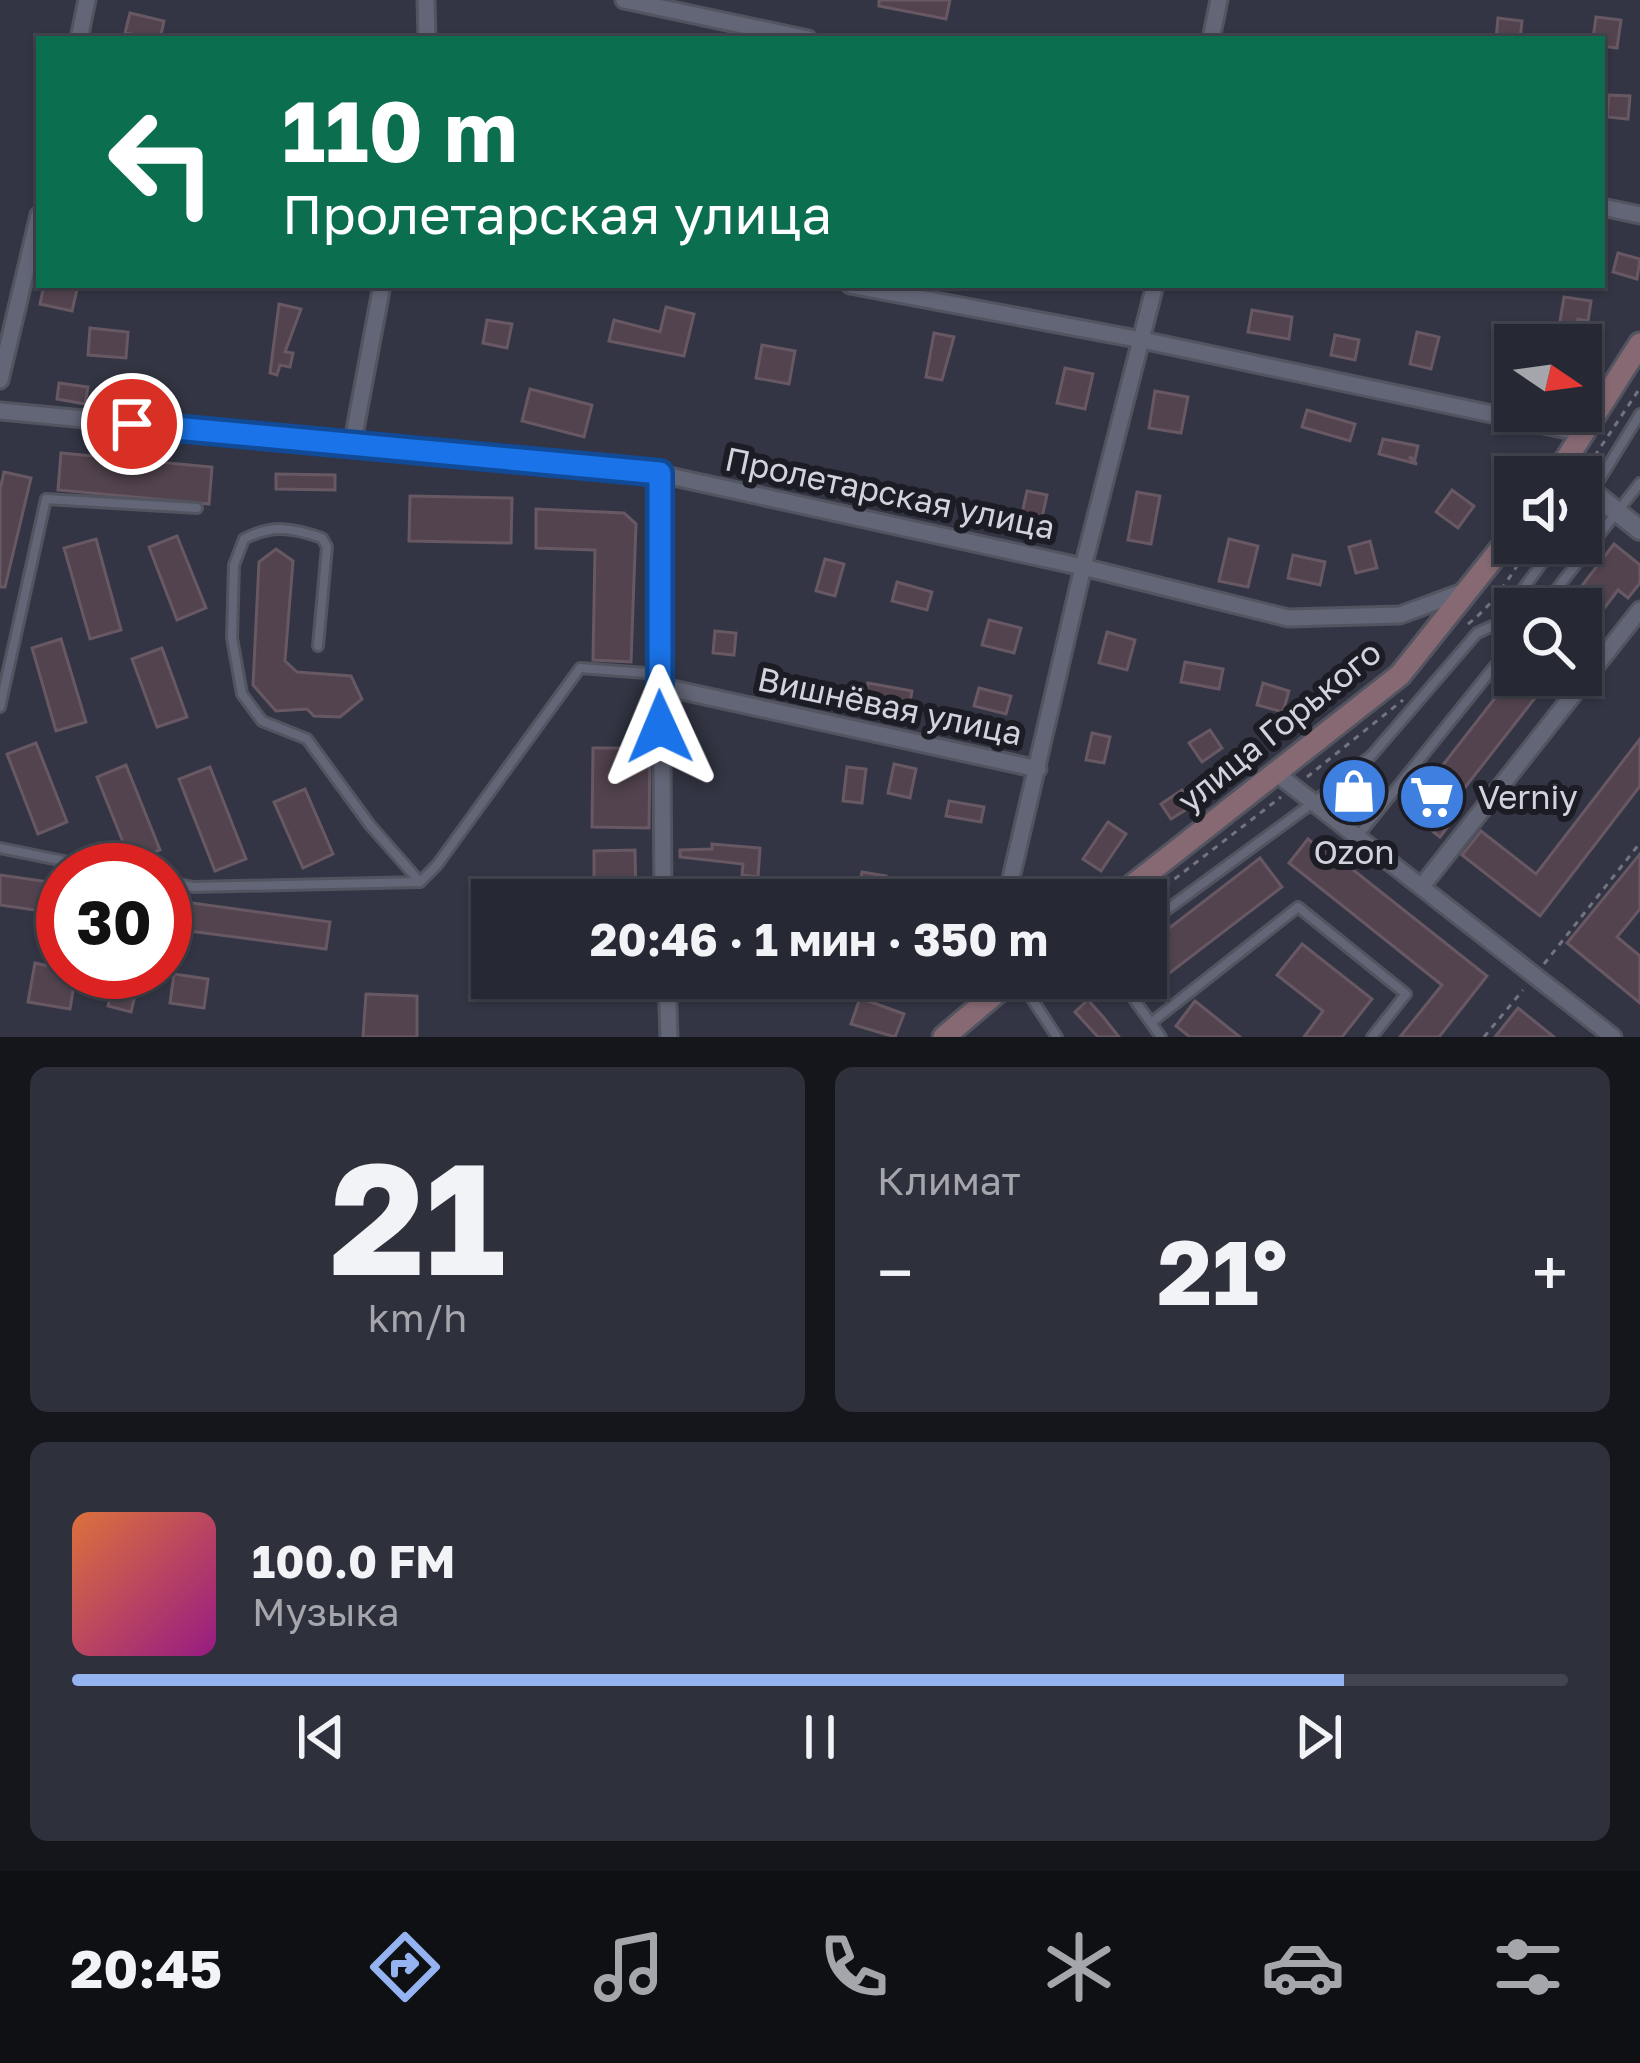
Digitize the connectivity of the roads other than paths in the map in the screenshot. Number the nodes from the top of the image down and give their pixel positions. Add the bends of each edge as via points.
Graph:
1 (87, 0) edge
2 (426, 0) edge
3 (624, 0) edge
4 (717, 0) edge
5 (1219, 0) edge
6 (713, 19) junction
7 (746, 33) edge
8 (80, 36) edge
9 (427, 36) edge
10 (777, 36) edge
11 (1211, 36) edge
12 (1605, 208) edge
13 (1640, 215) edge
14 (36, 228) edge
15 (381, 288) edge
16 (866, 288) edge
17 (1154, 288) edge
18 (1142, 340) junction
19 (1640, 344) edge
20 (0, 380) edge
21 (0, 411) edge
22 (1640, 414) edge
23 (1586, 434) junction
24 (352, 446) junction
25 (1580, 456) edge
26 (1597, 456) edge
27 (660, 473) junction
28 (1640, 483) edge
29 (1602, 501) edge
30 (197, 508) dead end
31 (1618, 513) junction
32 (1640, 530) edge
33 (1494, 559) edge
34 (1541, 564) edge
35 (1083, 567) junction
36 (1558, 588) edge
37 (1471, 589) junction
38 (1640, 610) edge
39 (318, 646) dead end
40 (1494, 667) edge
41 (659, 680) junction
42 (0, 707) edge
43 (1038, 769) junction
44 (1282, 784) junction
45 (1313, 802) junction
46 (1358, 836) junction
47 (0, 848) edge
48 (36, 855) edge
49 (663, 879) edge
50 (1011, 879) edge
51 (1144, 879) edge
52 (419, 882) junction
53 (1422, 886) junction
54 (192, 887) edge
55 (1167, 910) edge
56 (668, 999) edge
57 (990, 999) edge
58 (1031, 999) edge
59 (1135, 999) edge
60 (1152, 1022) junction
61 (669, 1037) edge
62 (944, 1037) edge
63 (1057, 1037) edge
64 (1161, 1037) edge
65 (1372, 1037) edge
66 (1613, 1037) edge

1 - 8 street
2 - 9 street
3 - 6 street
4 - 6 street
5 - 11 street
6 - 7 street
7 - 10 street
12 - 13 street
14 - 20 street
15 - 24 street
16 - 18 street
17 - 18 street
18 - 23 street
18 - 35 street
19 - 23 main road
21 - 24 street, Пролетарская улица
22 - 26 lane
23 - 25 main road
24 - 27 street, Пролетарская улица
27 - 35 street, Пролетарская улица
27 - 41 street
28 - 31 lane
29 - 31 street
30 - 42 lane via 46,499
31 - 32 street
31 - 36 lane
33 - 37 main road, улица Горького
34 - 45 lane via 1497,624 1478,633 1372,755
35 - 37 street, Пролетарская улица via 1288,618 1400,615
35 - 43 street
37 - 44 main road, улица Горького via 1400,675
38 - 53 street
39 - 52 lane via 322,538 266,527 244,539 234,565 232,638 242,694 262,721 307,739
40 - 46 lane
41 - 43 street, Вишнёвая улица
41 - 49 street
41 - 52 lane via 580,668
43 - 50 street
44 - 45 street
44 - 51 main road, улица Горького
45 - 46 street
45 - 55 lane
46 - 53 street
47 - 48 lane
52 - 54 lane
53 - 66 street
56 - 61 street
57 - 62 main road
58 - 63 lane
59 - 60 lane
60 - 64 lane
60 - 65 lane via 1298,907 1406,994

